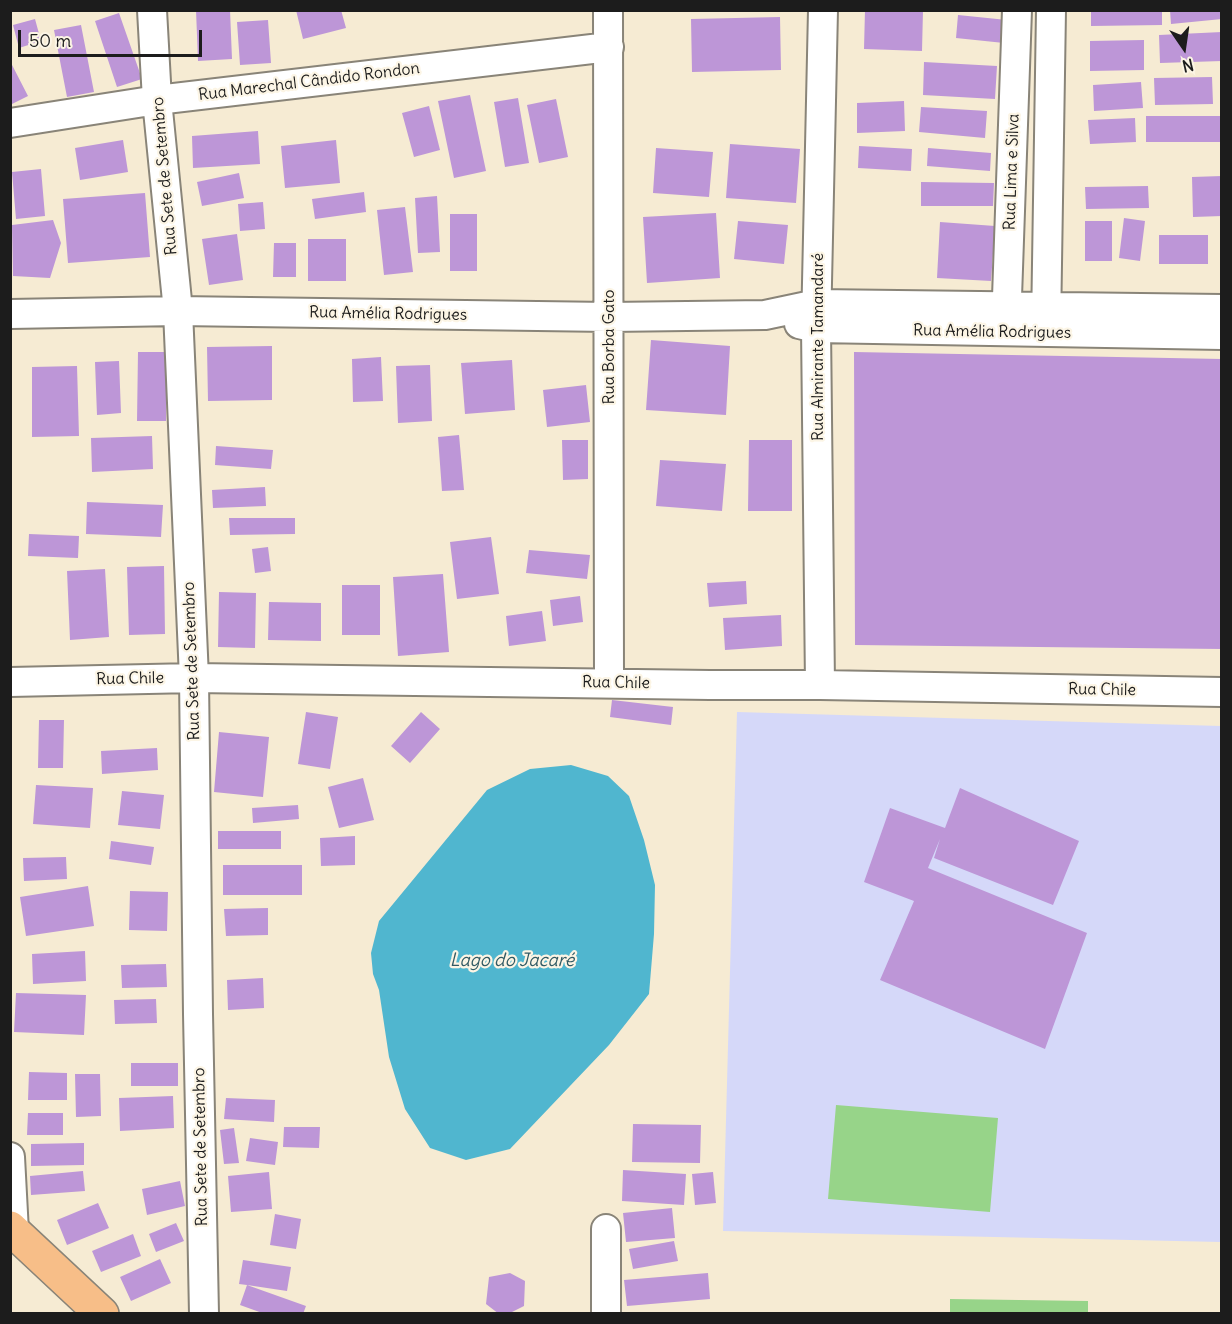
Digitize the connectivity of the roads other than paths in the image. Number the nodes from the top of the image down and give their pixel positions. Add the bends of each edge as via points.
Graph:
1 (152, 10) edge
2 (608, 10) edge
3 (823, 10) edge
4 (1017, 10) edge
5 (1052, 10) edge
6 (609, 47) junction
7 (158, 100) junction
8 (10, 123) edge
9 (1221, 309) edge
10 (178, 311) junction
11 (10, 314) edge
12 (816, 316) junction
13 (609, 317) junction
14 (1007, 320) junction
15 (1047, 320) junction
16 (1221, 335) edge
17 (194, 678) junction
18 (10, 682) edge
19 (609, 683) junction
20 (820, 684) junction
21 (1221, 692) edge
22 (10, 1157) edge
23 (606, 1229) dead end
24 (12, 1230) edge
25 (102, 1314) edge
26 (204, 1314) edge
27 (606, 1314) edge

1 - 7 street, Rua Sete de Setembro
2 - 6 street, Rua Borba Gato
3 - 12 street, Rua Almirante Tamandaré
4 - 14 street, Rua Lima e Silva
5 - 15 street
6 - 7 street, Rua Marechal Cândido Rondon
6 - 13 street, Rua Borba Gato
7 - 8 street, Rua Marechal Cândido Rondon
7 - 10 street, Rua Sete de Setembro
9 - 15 street, Rua Amélia Rodrigues
10 - 11 street, Rua Amélia Rodrigues
10 - 13 street, Rua Amélia Rodrigues
10 - 17 street, Rua Sete de Setembro
12 - 13 street, Rua Amélia Rodrigues
12 - 14 street, Rua Amélia Rodrigues
12 - 20 street, Rua Almirante Tamandaré
13 - 19 street, Rua Borba Gato
14 - 15 street, Rua Amélia Rodrigues
15 - 16 street, Rua Amélia Rodrigues
17 - 18 street, Rua Chile
17 - 19 street, Rua Chile
17 - 26 street, Rua Sete de Setembro
19 - 20 street, Rua Chile
20 - 21 street, Rua Chile
22 - 24 street
23 - 27 street
24 - 25 main road

